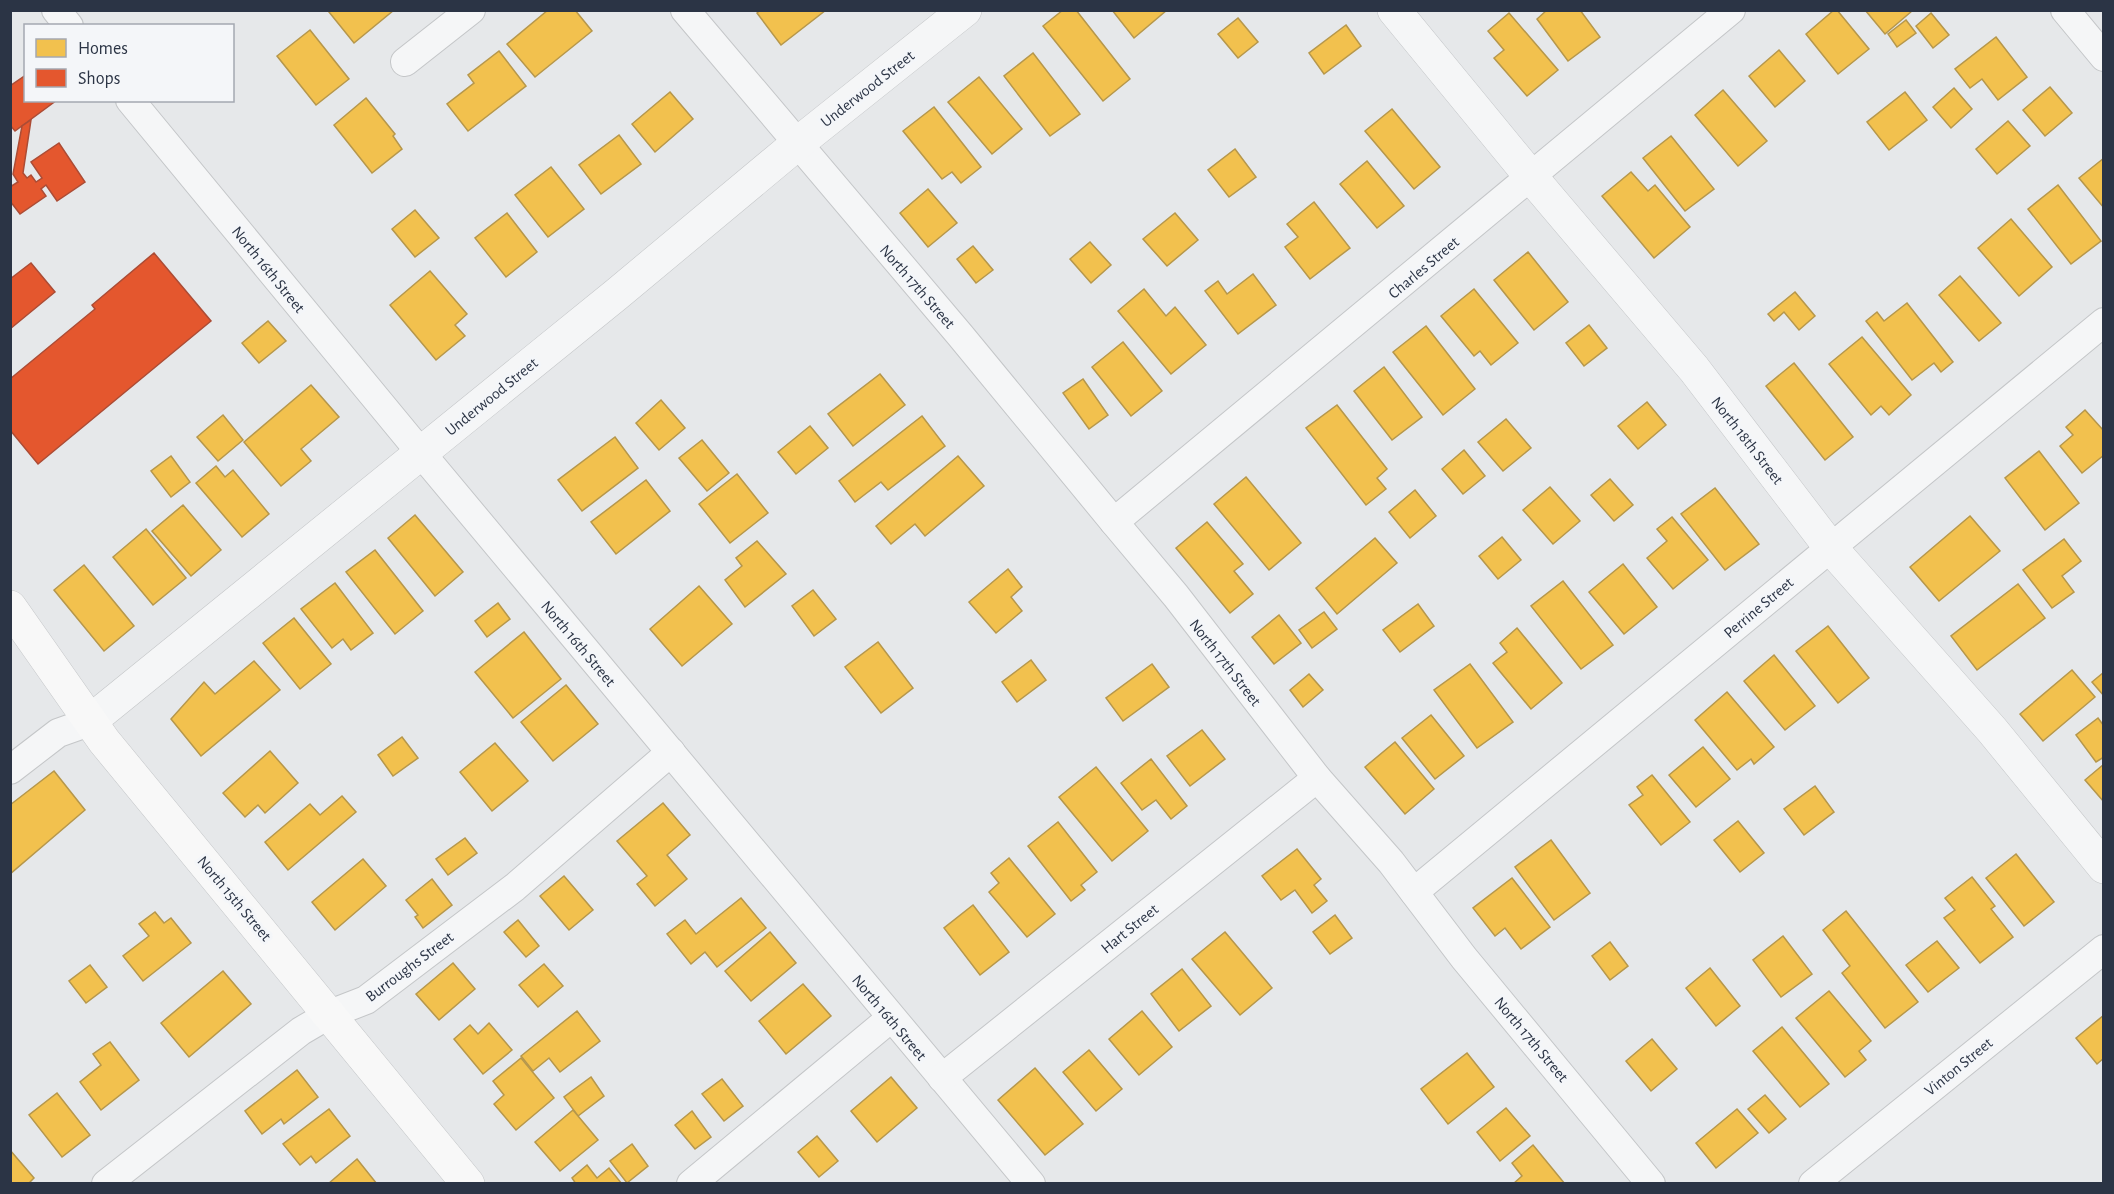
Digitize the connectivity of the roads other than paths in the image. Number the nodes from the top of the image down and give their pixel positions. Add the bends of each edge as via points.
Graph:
1 (56, 10) edge
2 (471, 10) edge
3 (685, 10) edge
4 (965, 10) edge
5 (1394, 10) edge
6 (1731, 10) edge
7 (2065, 10) edge
8 (67, 24) edge
9 (2103, 57) edge
10 (405, 62) dead end
11 (132, 102) edge
12 (797, 144) junction
13 (1532, 177) junction
14 (2103, 322) edge
15 (421, 453) junction
16 (1114, 522) junction
17 (1830, 547) junction
18 (10, 607) edge
19 (89, 722) junction
20 (671, 752) junction
21 (10, 770) edge
22 (1317, 778) junction
23 (2103, 867) edge
24 (1414, 892) junction
25 (2103, 949) edge
26 (330, 1014) junction
27 (891, 1018) junction
28 (942, 1078) junction
29 (106, 1184) edge
30 (468, 1184) edge
31 (691, 1184) edge
32 (1031, 1184) edge
33 (1651, 1184) edge
34 (1813, 1184) edge

1 - 8 street
2 - 10 street
3 - 12 street, North 17th Street
4 - 12 street, Underwood Street
5 - 13 street, North 18th Street
6 - 13 street, Charles Street
7 - 9 street
11 - 15 street, North 16th Street
12 - 15 street, Underwood Street
12 - 16 street, North 17th Street
13 - 16 street, Charles Street
13 - 17 street, North 18th Street via 1694,369
14 - 17 street, Perrine Street
15 - 19 street, Underwood Street
15 - 20 street, North 16th Street
16 - 22 street, North 17th Street
17 - 23 street, North 18th Street via 1992,730
17 - 24 street, Perrine Street
18 - 19 main road, North 15th Street
19 - 21 street, Underwood Street via 58,733
19 - 26 main road, North 15th Street
20 - 26 street, Burroughs Street via 514,887 366,1000
20 - 27 street, North 16th Street
22 - 24 street, North 17th Street
22 - 28 street, Hart Street
24 - 33 street, North 17th Street
25 - 34 street, Vinton Street
26 - 29 street, Burroughs Street via 301,1031
26 - 30 main road, North 15th Street
27 - 28 street, North 16th Street
27 - 31 street
28 - 32 street, North 16th Street

